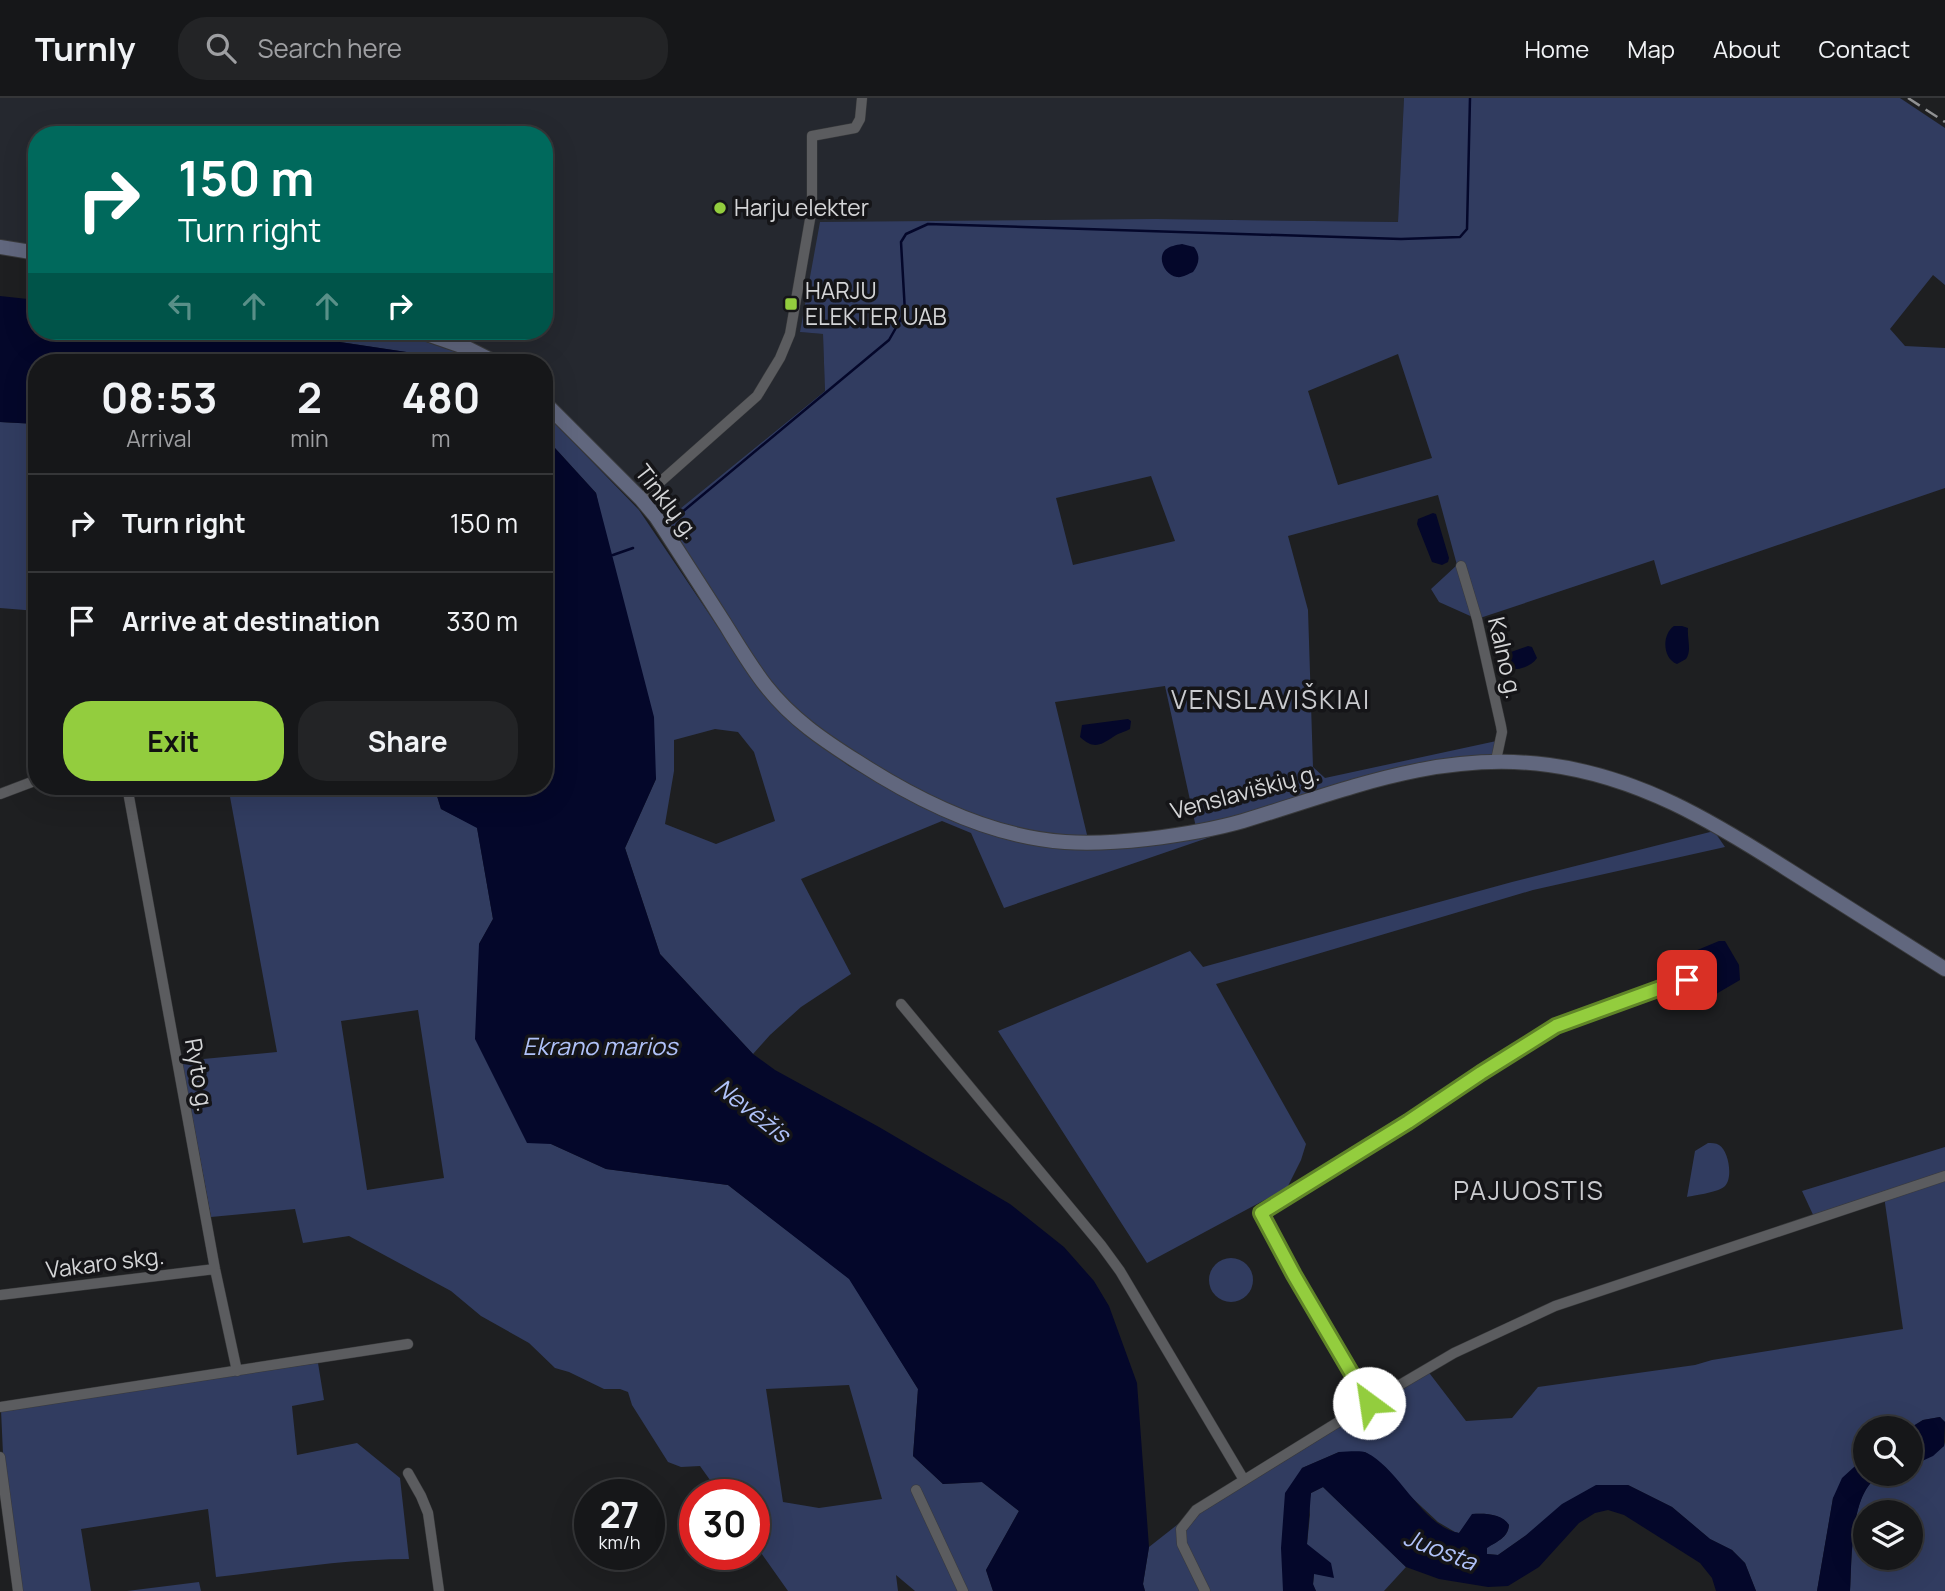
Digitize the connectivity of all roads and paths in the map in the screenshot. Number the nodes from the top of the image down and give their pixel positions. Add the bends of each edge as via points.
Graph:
1 (862, 98) edge
2 (0, 247) edge
3 (28, 252) edge
4 (444, 340) edge
5 (479, 354) edge
6 (553, 411) edge
7 (641, 499) junction
8 (1461, 566) dead end
9 (737, 644) joint
10 (1496, 760) junction
11 (28, 783) edge
12 (0, 794) edge
13 (129, 795) edge
14 (1945, 969) edge
15 (1687, 980) dead end
16 (901, 1004) dead end
17 (1945, 1176) edge
18 (215, 1269) junction
19 (0, 1295) edge
20 (408, 1344) dead end
21 (237, 1371) junction
22 (1369, 1403) junction
23 (0, 1407) edge
24 (0, 1457) edge
25 (408, 1473) dead end
26 (1244, 1480) junction
27 (916, 1490) dead end
28 (18, 1591) edge
29 (439, 1591) edge
30 (963, 1591) edge
31 (1205, 1591) edge

1 - 7 street via 855,128 812,136 812,208 790,334 780,358 757,396
2 - 3 main road
4 - 5 main road
6 - 7 main road, Tinklų g.
7 - 9 main road, Tinklų g.
8 - 10 street, Kalno g. via 1501,726
9 - 10 main road, Venslaviškių g. via 766,686 814,734 918,798 966,819 1038,839 1119,842 1177,836 1408,772
10 - 14 main road, Venslaviškių g. via 1547,764 1649,791 1730,834
11 - 12 street
13 - 18 street, Ryto g.
15 - 22 street via 1556,1026 1261,1213
16 - 26 street via 1120,1270
17 - 22 street via 1555,1306 1454,1353
18 - 19 street, Vakaro skg.
18 - 21 street, Ryto g.
20 - 21 street
21 - 23 street
22 - 26 street
24 - 28 street
25 - 29 street via 428,1513
26 - 31 street via 1196,1510 1181,1529 1182,1544
27 - 30 street

